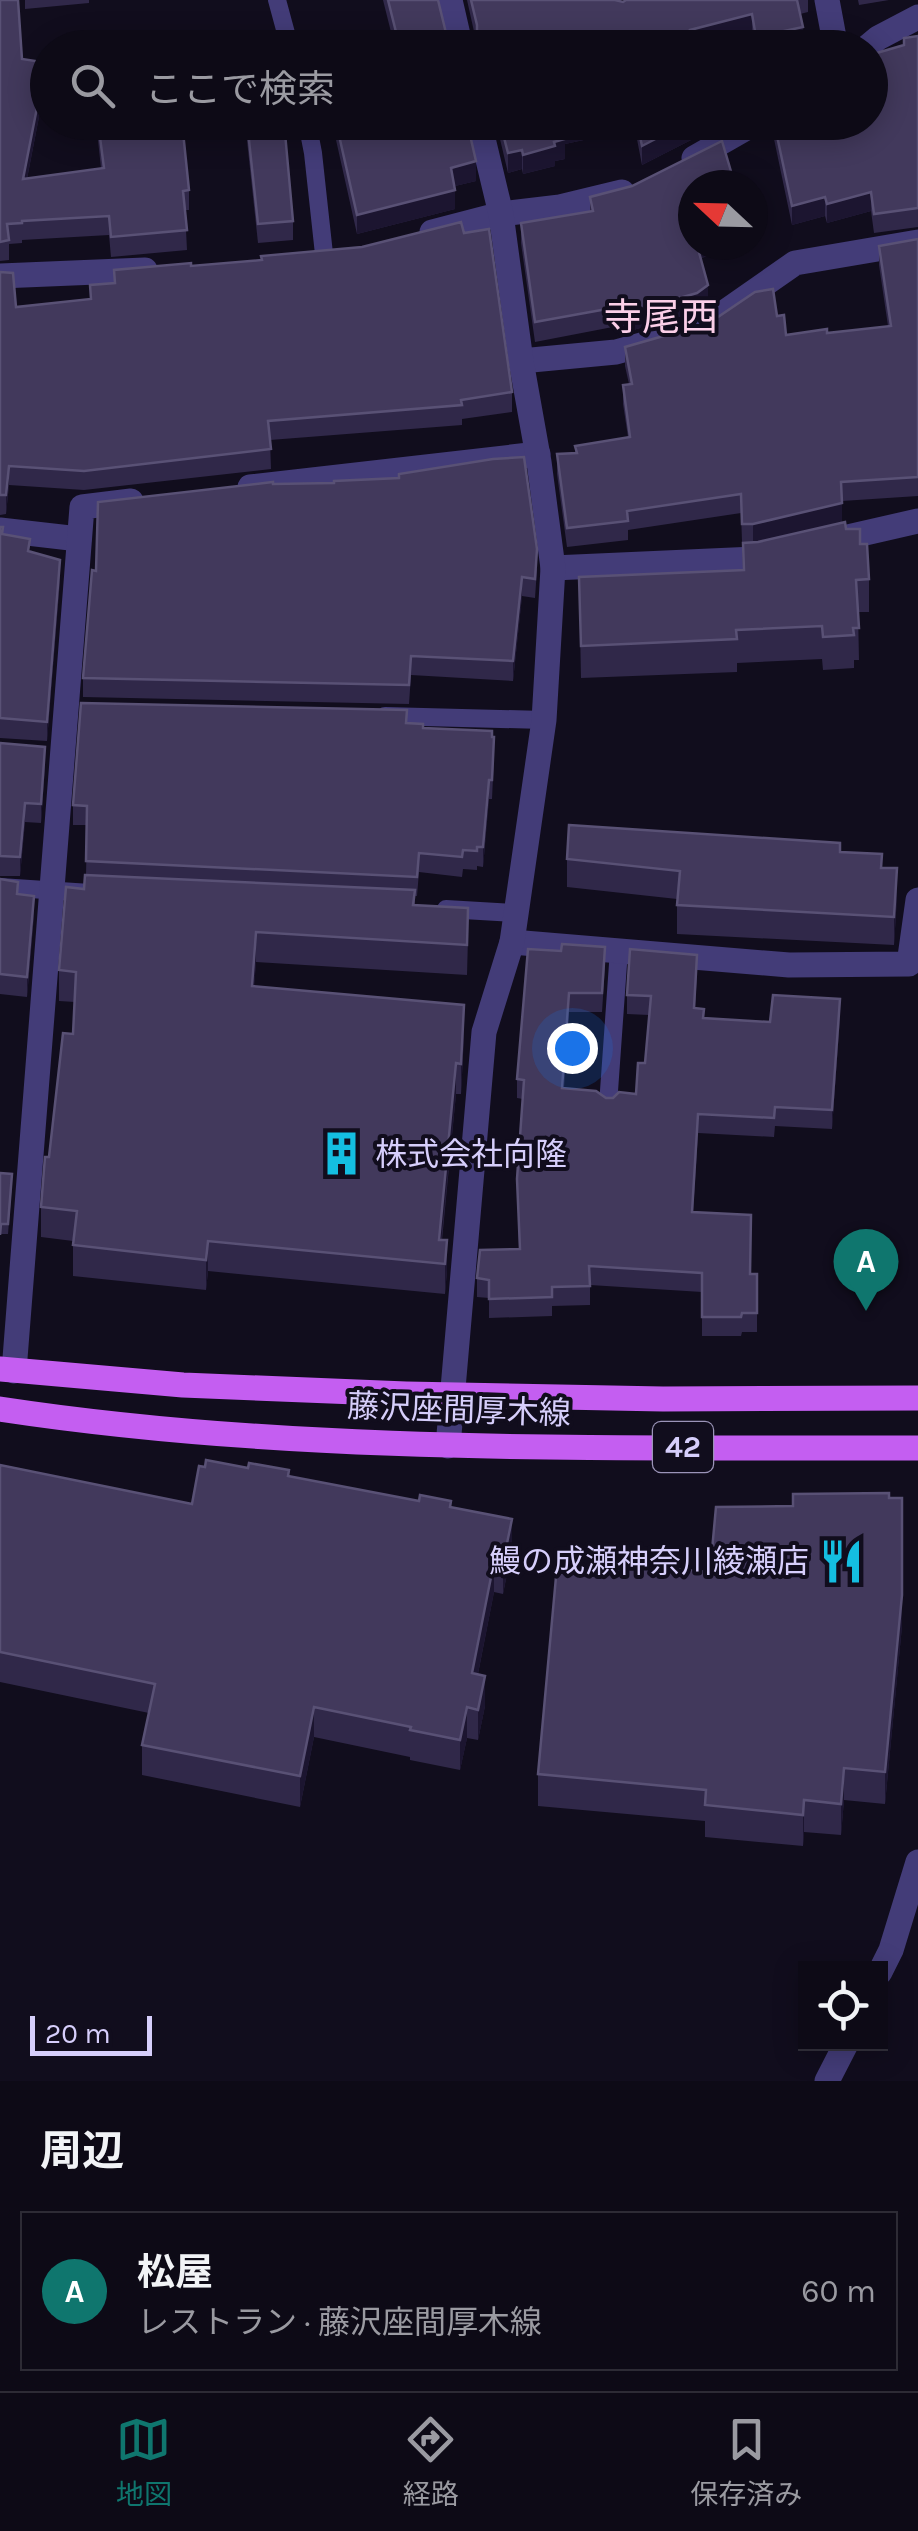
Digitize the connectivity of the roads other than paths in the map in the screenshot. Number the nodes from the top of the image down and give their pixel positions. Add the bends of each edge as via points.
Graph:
1 (278, 0) edge
2 (450, 0) edge
3 (828, 0) edge
4 (918, 16) edge
5 (286, 30) edge
6 (457, 30) edge
7 (833, 30) edge
8 (888, 32) edge
9 (310, 140) edge
10 (483, 140) edge
11 (724, 140) edge
12 (670, 170) edge
13 (640, 184) edge
14 (501, 214) junction
15 (413, 237) edge
16 (918, 242) edge
17 (324, 254) edge
18 (164, 268) edge
19 (0, 276) edge
20 (521, 361) junction
21 (538, 454) junction
22 (221, 490) edge
23 (162, 498) edge
24 (918, 521) edge
25 (0, 530) edge
26 (79, 539) junction
27 (553, 568) junction
28 (365, 716) edge
29 (544, 720) junction
30 (0, 887) edge
31 (52, 891) junction
32 (110, 894) edge
33 (918, 900) edge
34 (418, 908) edge
35 (515, 912) junction
36 (512, 942) junction
37 (619, 950) junction
38 (608, 1105) edge
39 (7, 1370) edge
40 (453, 1395) junction
41 (918, 1398) edge
42 (0, 1409) edge
43 (448, 1446) junction
44 (918, 1448) edge
45 (918, 1862) edge
46 (886, 1961) edge
47 (842, 2051) edge
48 (827, 2081) edge

1 - 5 lane
2 - 6 street
3 - 7 street
4 - 8 street
9 - 17 lane
10 - 14 street
11 - 12 street
13 - 14 street via 560,207
14 - 15 street
14 - 20 street
16 - 20 street via 795,263 704,327 616,352
18 - 19 street
20 - 21 street
21 - 22 street
21 - 27 street
23 - 26 street via 82,507
24 - 27 street via 755,559
25 - 26 street
26 - 31 street via 76,709 54,754
27 - 29 street
28 - 29 lane
29 - 35 street
30 - 31 lane
31 - 32 lane
31 - 39 street
33 - 37 street via 909,964 789,965
34 - 35 lane
35 - 36 street
36 - 37 street
36 - 40 street via 484,1032
37 - 38 lane
39 - 40 main road, 藤沢座間厚木線 / 42 via 183,1385
40 - 41 main road, 藤沢座間厚木線 / 42
40 - 43 street
42 - 43 main road, 藤沢座間厚木線 / 42 via 180,1431
43 - 44 main road, 藤沢座間厚木線 / 42
45 - 46 street
47 - 48 street

